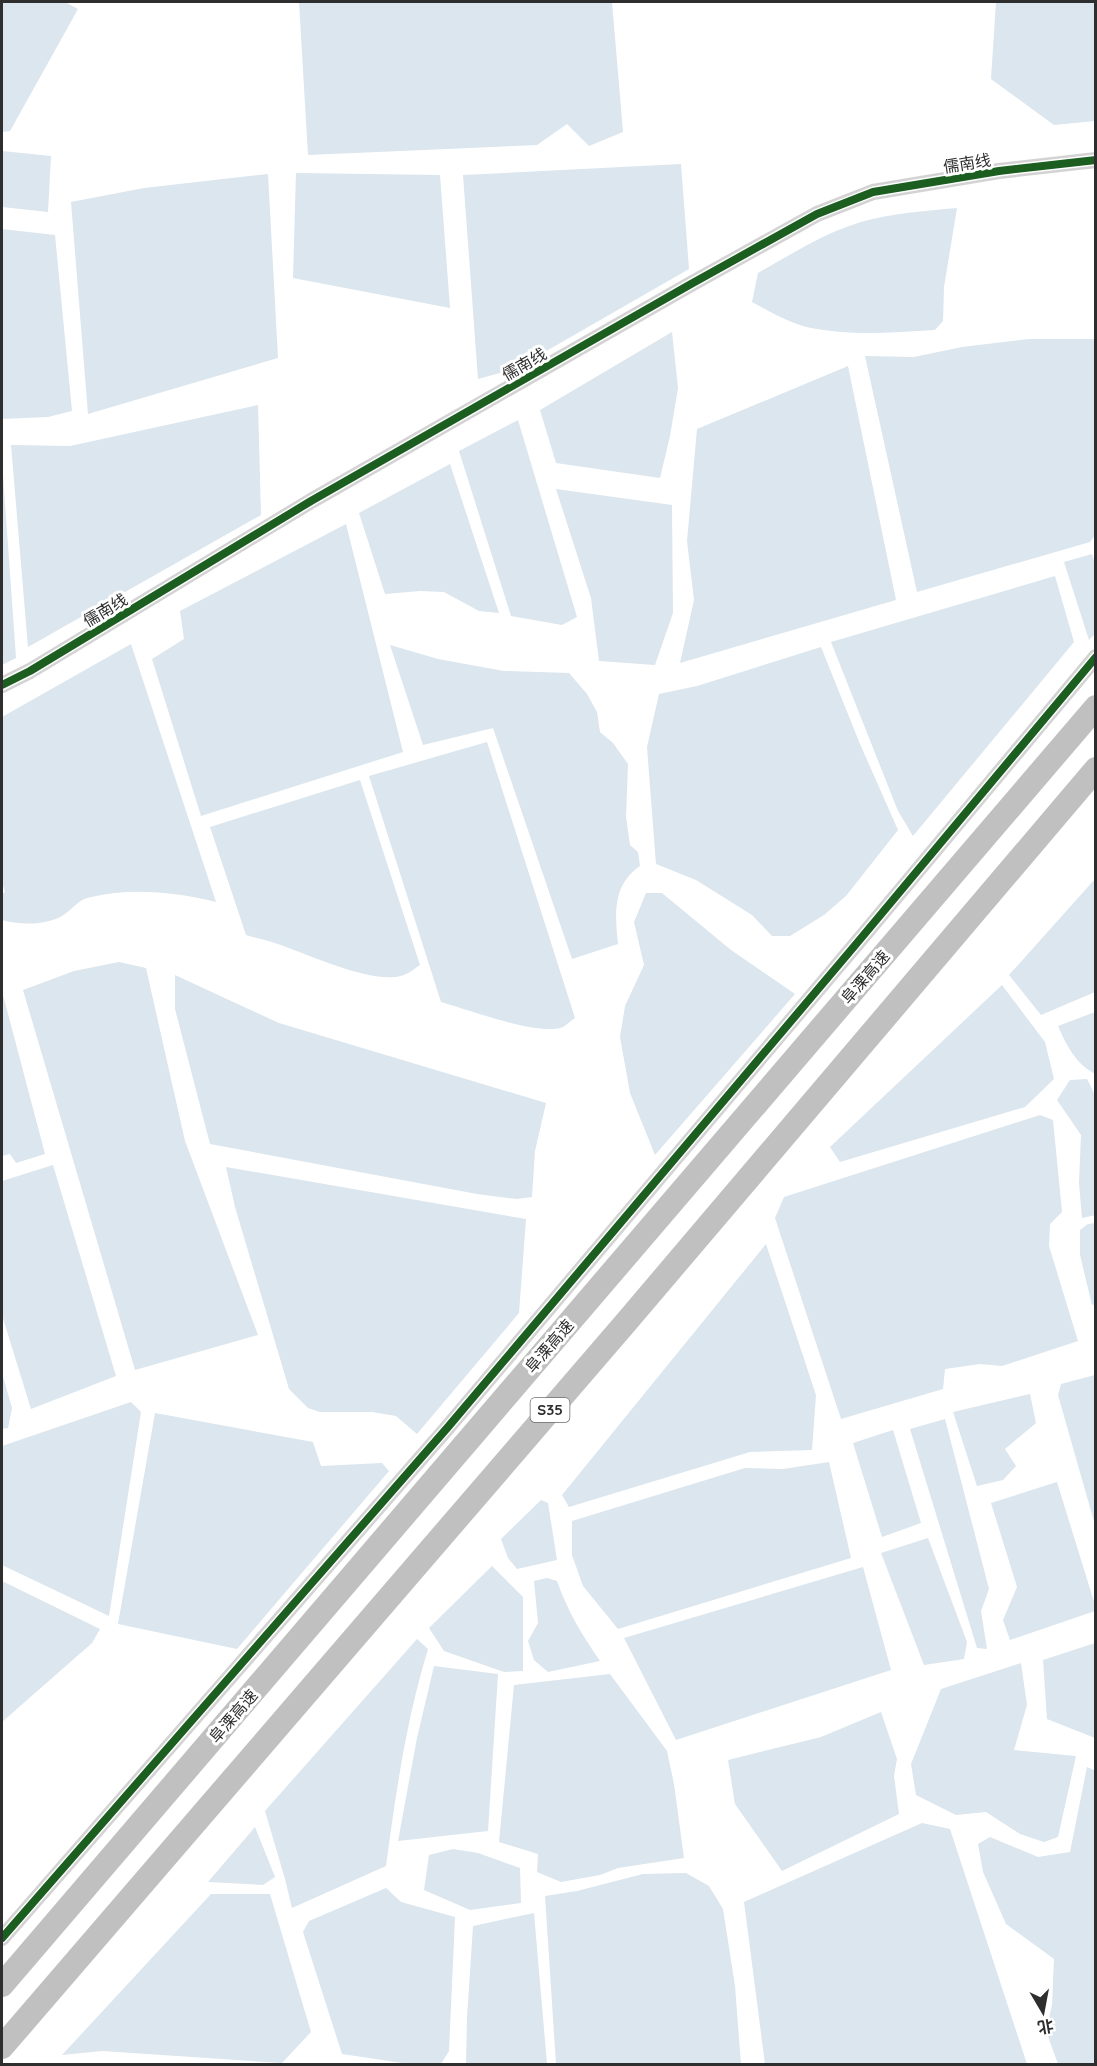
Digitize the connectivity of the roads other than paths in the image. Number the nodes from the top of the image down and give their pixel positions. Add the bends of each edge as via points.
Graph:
1 (1095, 160) edge
2 (1095, 657) edge
3 (2, 685) edge
4 (1095, 707) edge
5 (1095, 770) edge
6 (2, 1938) edge
7 (2, 1985) edge
8 (2, 2047) edge

1 - 3 street, 儒南线 via 873,192 817,214 311,501
2 - 6 street via 448,1427
4 - 7 highway, 阜溧高速 / S35
5 - 8 highway, S35

